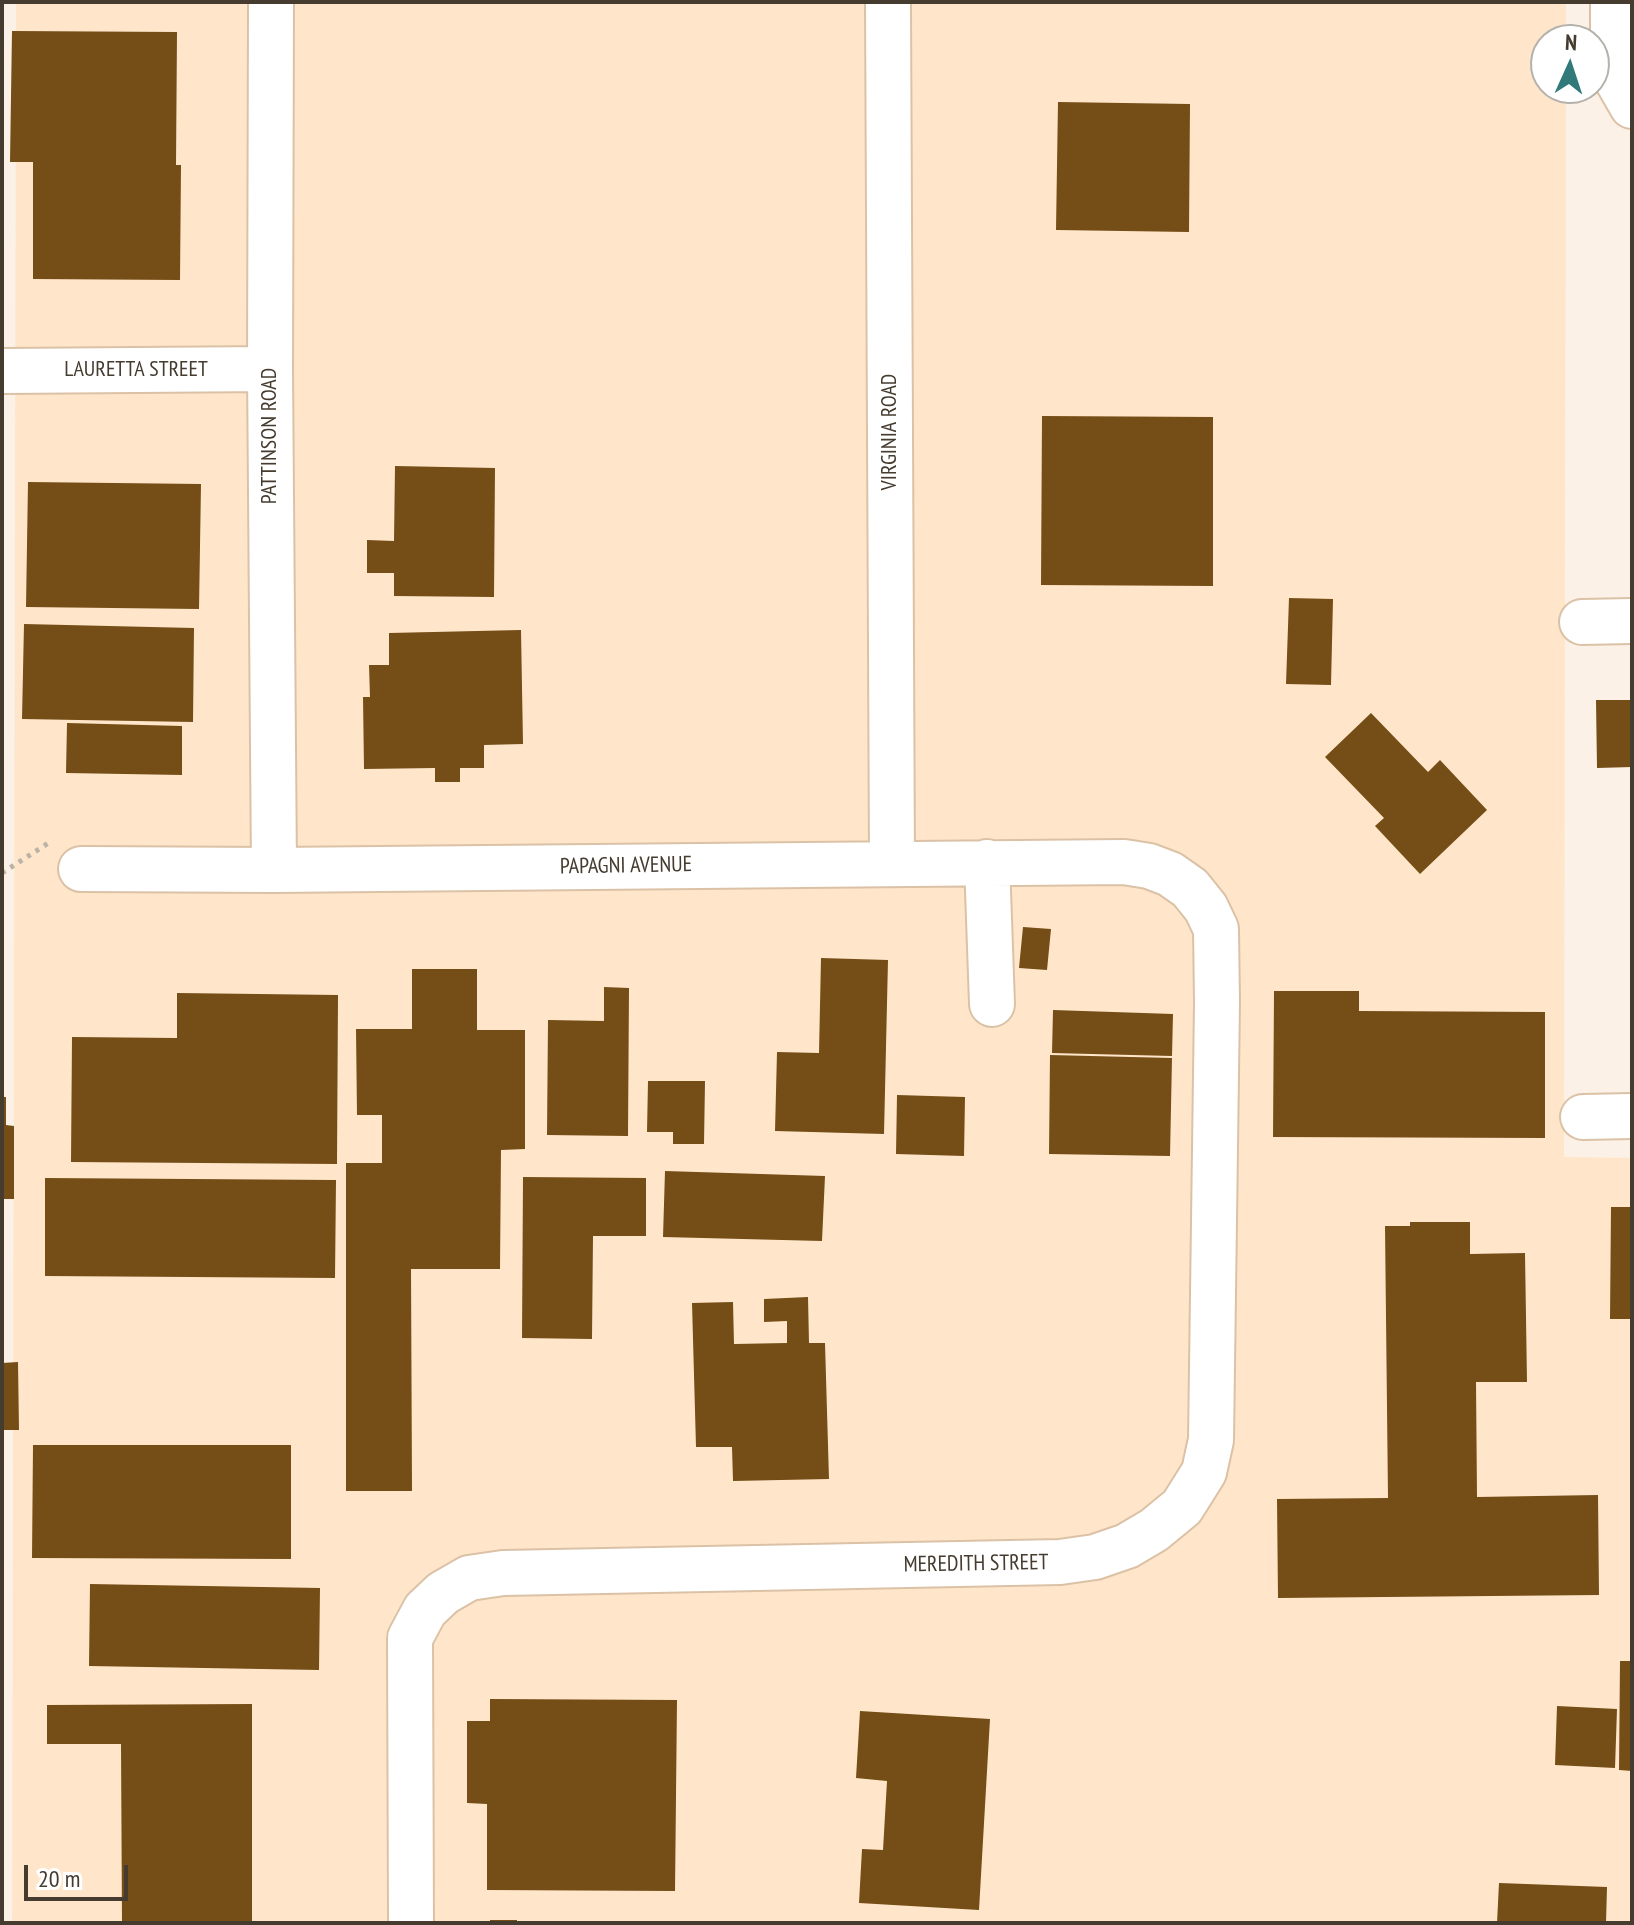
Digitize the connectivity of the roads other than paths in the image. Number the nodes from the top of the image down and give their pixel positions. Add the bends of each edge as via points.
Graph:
1 (271, 2) edge
2 (888, 2) edge
3 (1613, 2) edge
4 (1632, 106) edge
5 (270, 369) junction
6 (2, 371) edge
7 (1632, 621) edge
8 (1582, 622) dead end
9 (987, 862) junction
10 (892, 863) junction
11 (81, 869) dead end
12 (274, 870) junction
13 (1170, 874) joint
14 (992, 1004) dead end
15 (1632, 1116) edge
16 (1583, 1117) dead end
17 (411, 1923) edge

1 - 5 street, PATTINSON ROAD
2 - 10 street, VIRGINIA ROAD
3 - 4 street via 1613,73
5 - 6 street, LAURETTA STREET
5 - 12 street, PATTINSON ROAD
7 - 8 street
9 - 10 street, PAPAGNI AVENUE
9 - 13 street, PAPAGNI AVENUE via 1124,862
9 - 14 street
10 - 12 street, PAPAGNI AVENUE
11 - 12 street, PAPAGNI AVENUE
13 - 17 street, MEREDITH STREET via 1206,908 1216,929 1217,967 1211,1440 1204,1472 1182,1507 1127,1546 1060,1562 503,1573 469,1578 425,1610 410,1638
15 - 16 street

